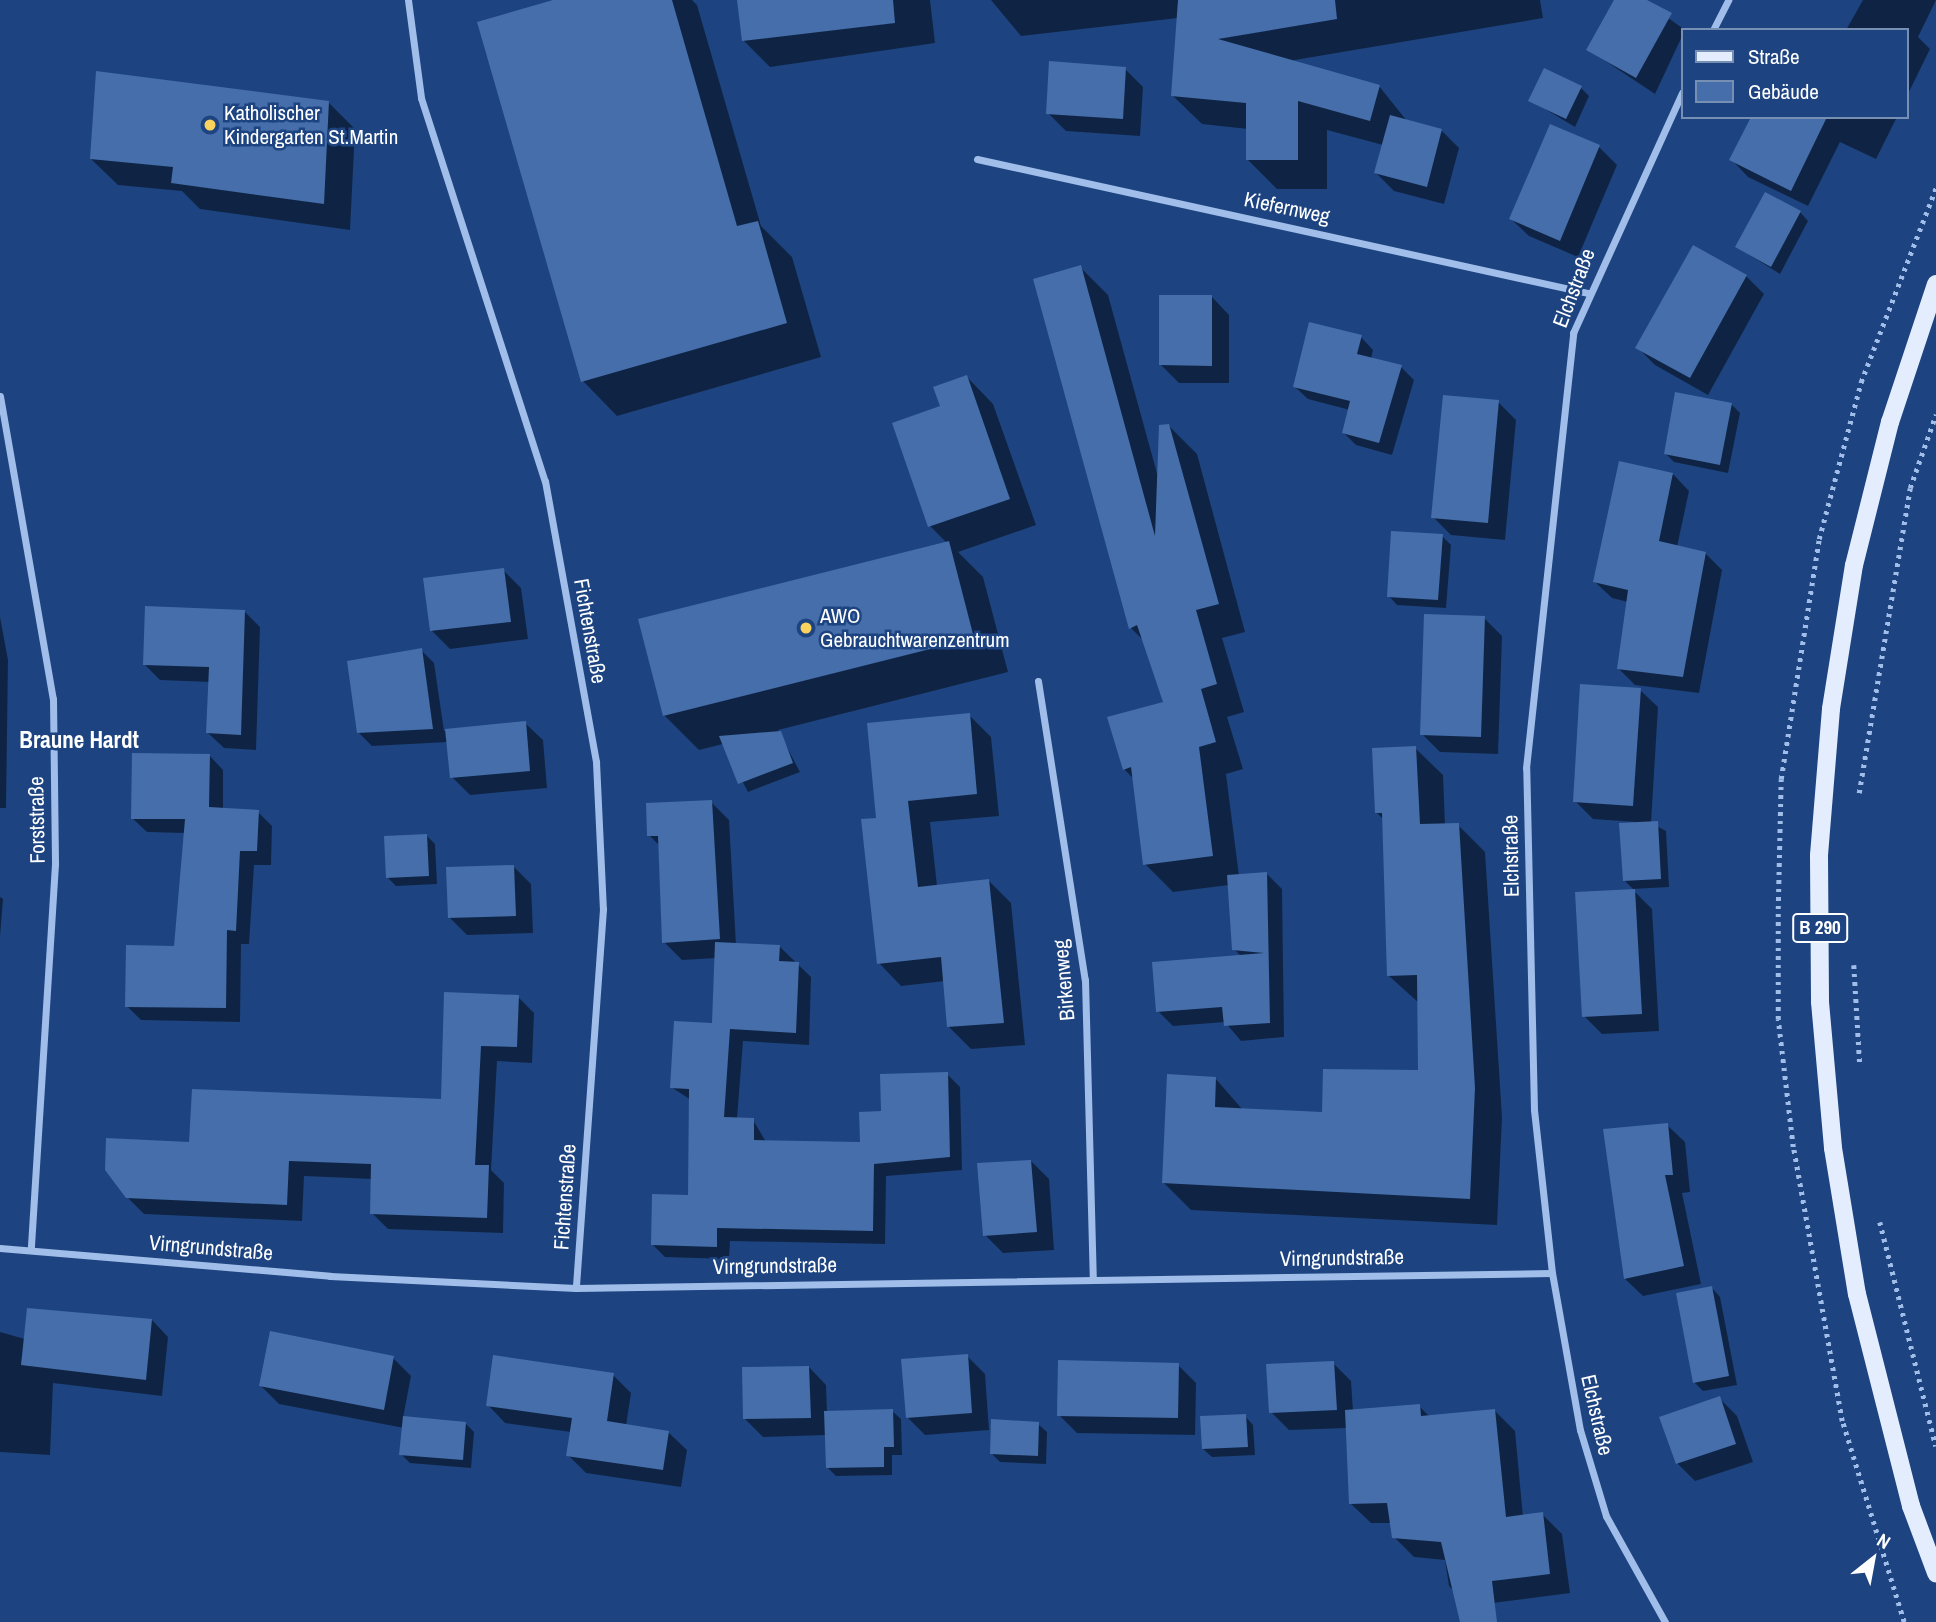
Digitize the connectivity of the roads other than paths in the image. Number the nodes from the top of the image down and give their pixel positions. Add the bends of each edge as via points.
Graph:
1 (408, 0) edge
2 (1728, 0) edge
3 (1714, 28) edge
4 (1680, 97) edge
5 (977, 159) dead end
6 (1936, 284) edge
7 (1588, 293) junction
8 (0, 396) edge
9 (1038, 681) dead end
10 (0, 1248) edge
11 (31, 1249) junction
12 (1552, 1273) junction
13 (1093, 1278) junction
14 (576, 1288) junction
15 (1936, 1573) edge
16 (1665, 1622) edge

1 - 14 street, Fichtenstraße via 421,98 545,481 596,762 603,909
2 - 3 street
4 - 7 street, Elchstraße
5 - 7 street, Kiefernweg
6 - 15 main road, B 290 via 1890,422 1854,565 1831,709 1819,856 1820,1002 1835,1162 1857,1294 1910,1506
7 - 12 street, Elchstraße via 1573,333 1526,768 1534,1110
8 - 11 street, Forststraße via 52,699 55,864
9 - 13 street, Birkenweg via 1085,980
10 - 11 street, Virngrundstraße
11 - 14 street, Virngrundstraße via 330,1276
12 - 13 street, Virngrundstraße
12 - 16 street, Elchstraße via 1580,1430 1606,1516
13 - 14 street, Virngrundstraße

